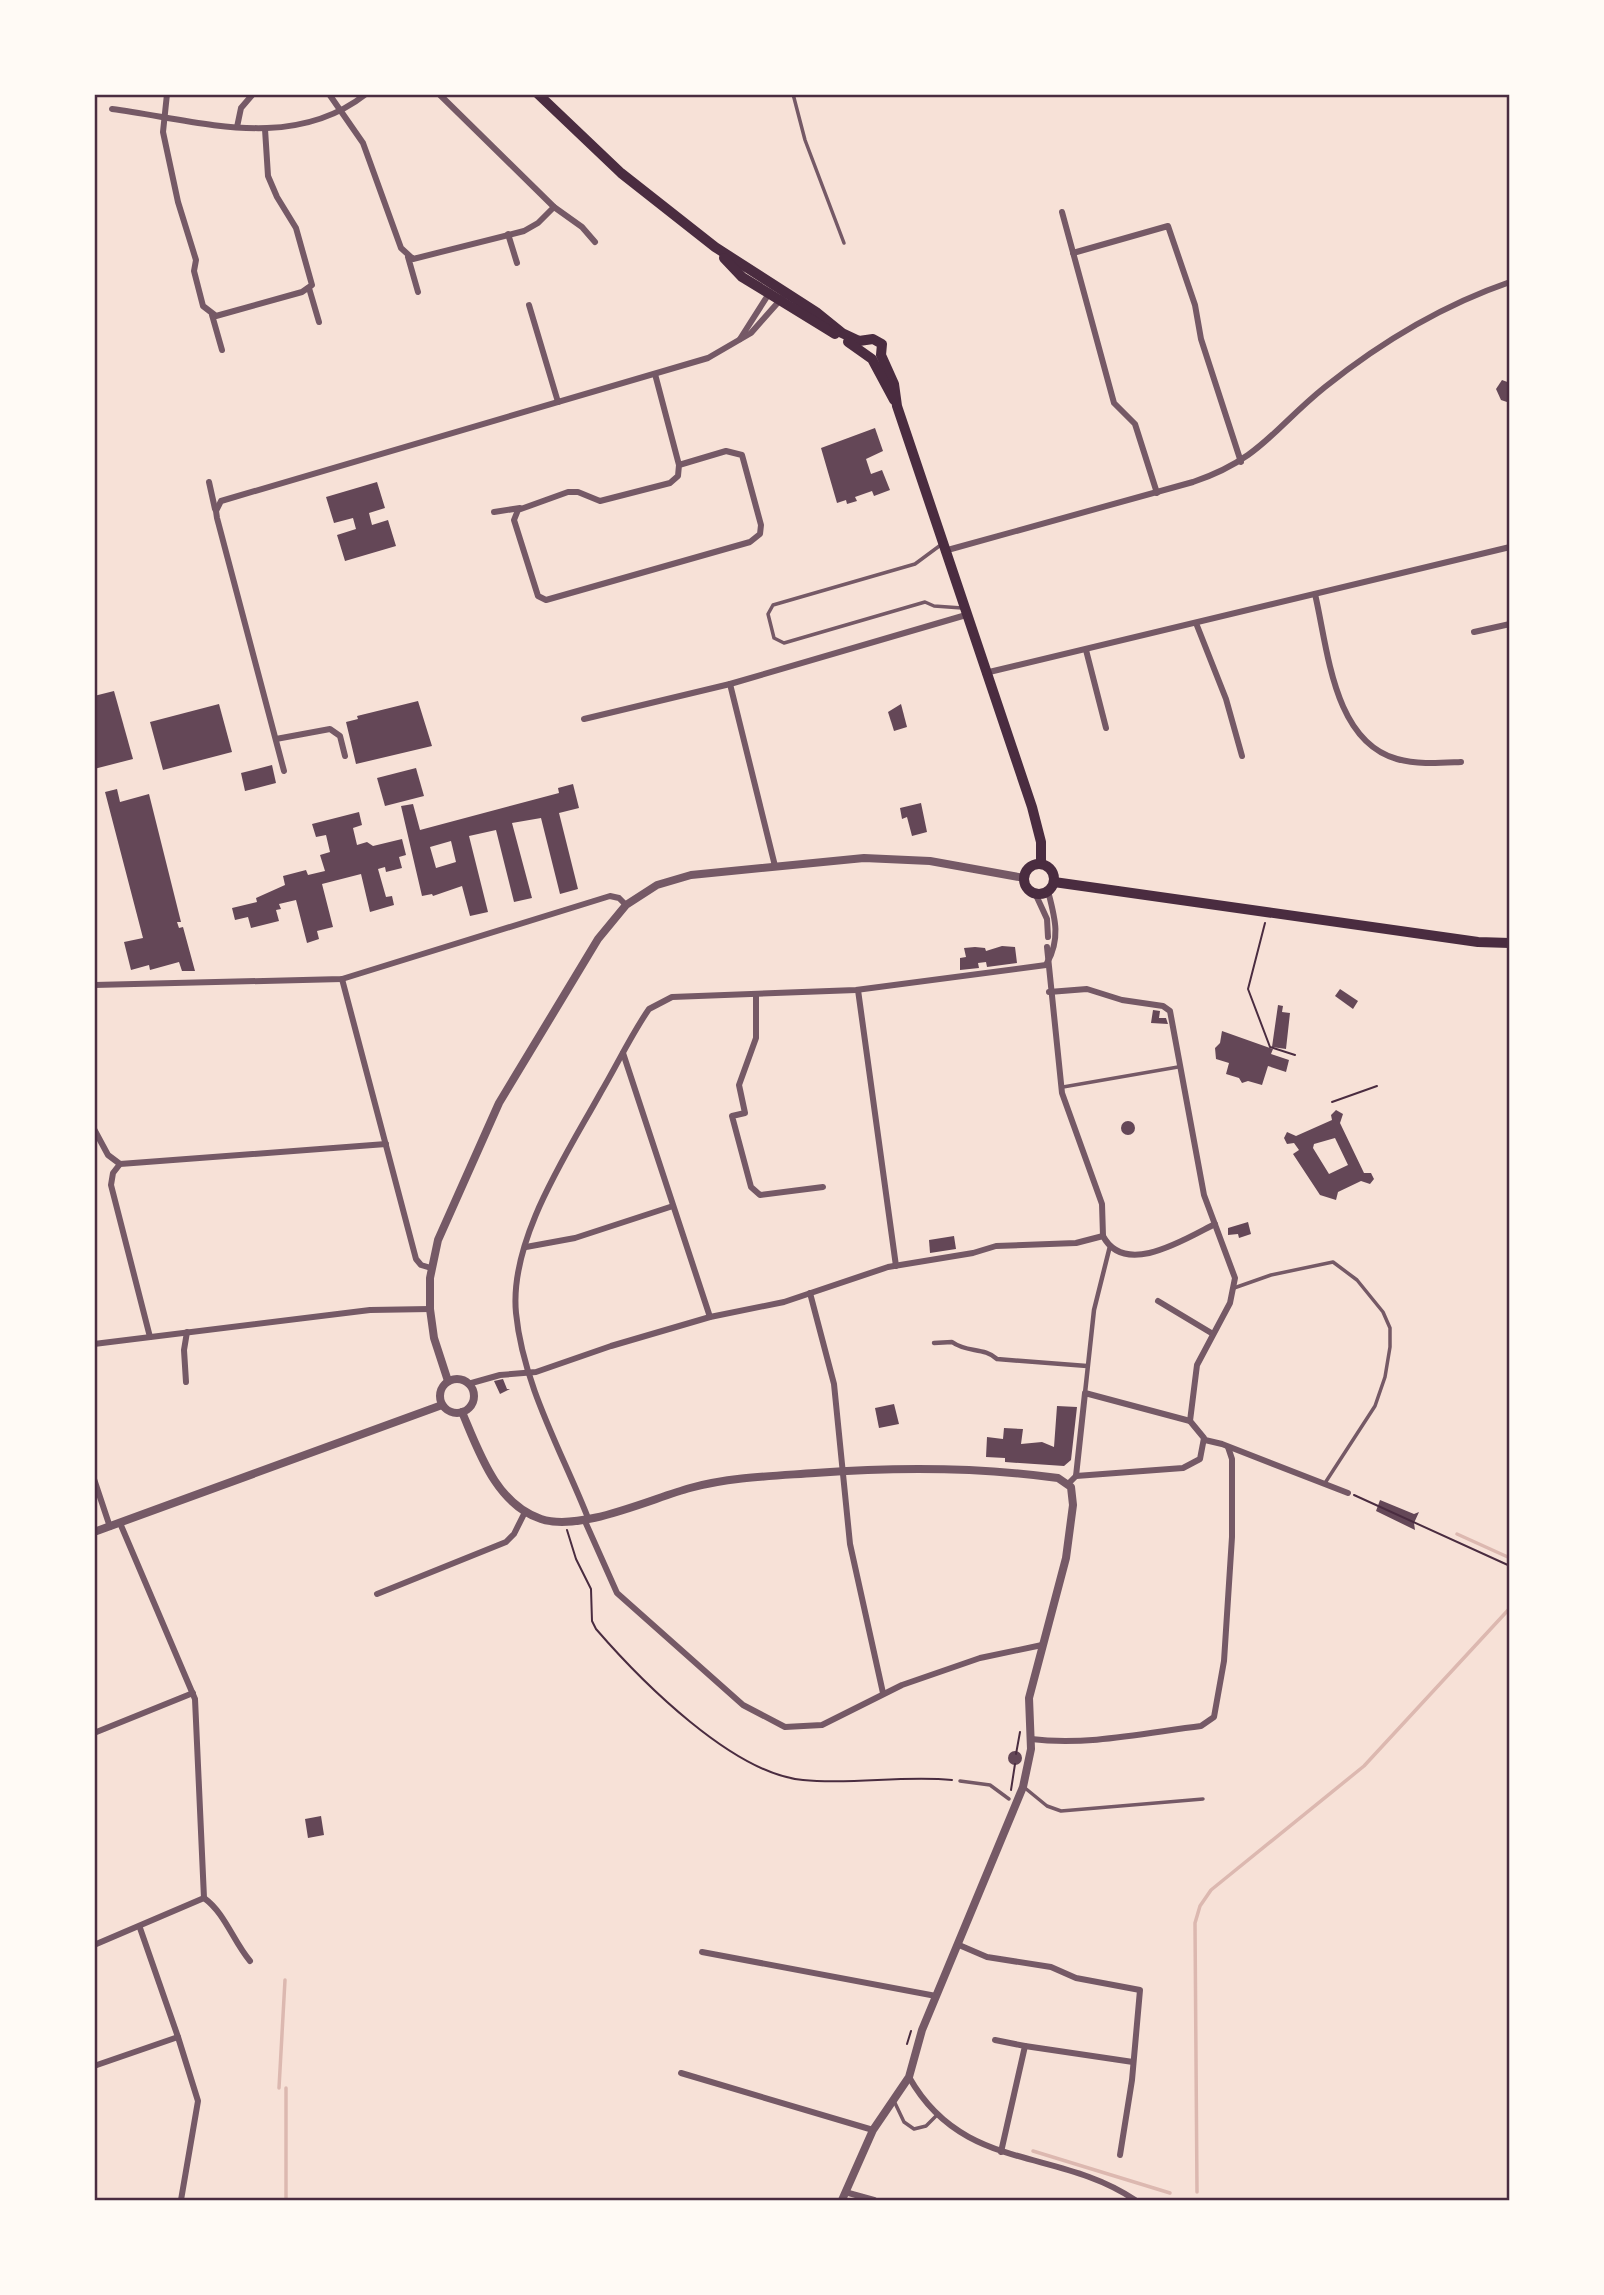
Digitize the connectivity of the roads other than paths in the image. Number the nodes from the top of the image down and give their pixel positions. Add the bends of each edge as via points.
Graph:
1 (167, 94) edge
2 (253, 94) edge
3 (330, 94) edge
4 (366, 94) edge
5 (439, 94) edge
6 (793, 94) edge
7 (539, 95) edge
8 (112, 109) dead end
9 (343, 110) junction
10 (164, 117) junction
11 (237, 127) junction
12 (265, 129) junction
13 (554, 207) junction
14 (1062, 212) dead end
15 (508, 234) junction
16 (595, 242) dead end
17 (844, 243) dead end
18 (1073, 253) junction
19 (408, 257) junction
20 (517, 263) dead end
21 (1510, 282) edge
22 (309, 288) junction
23 (771, 291) junction
24 (418, 292) dead end
25 (782, 298) junction
26 (529, 305) dead end
27 (212, 315) junction
28 (318, 322) dead end
29 (739, 340) junction
30 (865, 346) junction
31 (222, 350) dead end
32 (877, 357) junction
33 (655, 374) junction
34 (558, 401) junction
35 (1241, 462) junction
36 (679, 465) junction
37 (209, 482) dead end
38 (1157, 493) junction
39 (525, 507) junction
40 (216, 510) junction
41 (494, 512) dead end
42 (943, 547) junction
43 (1510, 547) edge
44 (1315, 594) junction
45 (965, 612) junction
46 (1196, 623) junction
47 (1510, 624) edge
48 (1474, 632) dead end
49 (1086, 650) junction
50 (985, 673) junction
51 (730, 684) junction
52 (584, 719) dead end
53 (1106, 728) dead end
54 (276, 740) junction
55 (345, 756) dead end
56 (1242, 757) dead end
57 (1461, 762) dead end
58 (284, 771) dead end
59 (1041, 864) junction
60 (775, 866) junction
61 (1024, 878) junction
62 (1051, 886) junction
63 (1035, 893) junction
64 (626, 905) junction
65 (1048, 937) dead end
66 (1510, 943) edge
67 (1047, 947) dead end
68 (1046, 965) junction
69 (342, 979) junction
70 (94, 985) edge
71 (858, 990) junction
72 (1049, 992) junction
73 (755, 995) junction
74 (623, 1053) junction
75 (1178, 1067) junction
76 (1061, 1087) junction
77 (94, 1129) edge
78 (386, 1144) junction
79 (120, 1164) junction
80 (823, 1186) dead end
81 (673, 1206) junction
82 (1215, 1224) junction
83 (1103, 1236) junction
84 (1111, 1245) junction
85 (526, 1247) junction
86 (896, 1266) junction
87 (431, 1268) junction
88 (1234, 1288) junction
89 (810, 1293) junction
90 (1157, 1301) dead end
91 (430, 1310) junction
92 (710, 1317) junction
93 (187, 1332) junction
94 (1213, 1334) junction
95 (150, 1337) junction
96 (934, 1343) dead end
97 (94, 1344) edge
98 (1087, 1366) junction
99 (528, 1373) junction
100 (448, 1381) junction
101 (186, 1382) dead end
102 (468, 1384) junction
103 (1085, 1393) junction
104 (442, 1405) junction
105 (462, 1412) junction
106 (1191, 1422) junction
107 (1205, 1440) junction
108 (1228, 1447) junction
109 (843, 1470) junction
110 (1076, 1476) junction
111 (94, 1479) edge
112 (1325, 1483) junction
113 (1068, 1484) junction
114 (1348, 1493) road end
115 (524, 1512) junction
116 (586, 1519) junction
117 (120, 1523) junction
118 (110, 1527) junction
119 (94, 1532) edge
120 (377, 1594) dead end
121 (1042, 1645) junction
122 (193, 1693) junction
123 (883, 1693) junction
124 (94, 1733) edge
125 (1031, 1739) junction
126 (960, 1781) road end
127 (1023, 1787) junction
128 (1203, 1799) dead end
129 (1012, 1802) junction
130 (204, 1898) junction
131 (140, 1928) junction
132 (94, 1945) edge
133 (959, 1945) junction
134 (702, 1952) dead end
135 (250, 1961) dead end
136 (936, 1996) junction
137 (178, 2037) junction
138 (995, 2040) dead end
139 (1025, 2046) junction
140 (1133, 2062) junction
141 (94, 2066) edge
142 (681, 2073) dead end
143 (909, 2077) junction
144 (894, 2101) junction
145 (939, 2113) junction
146 (873, 2130) junction
147 (1001, 2152) junction
148 (1120, 2155) dead end
149 (843, 2196) edge
150 (181, 2200) edge
151 (874, 2200) edge
152 (1135, 2200) edge

1 - 10 street
2 - 11 street via 241,108
3 - 9 street
4 - 9 street
5 - 13 street
6 - 17 lane via 805,140
7 - 23 main road via 621,173 715,247 738,274
8 - 10 street
9 - 12 street via 299,127
9 - 19 street via 363,143
10 - 11 street
10 - 27 street via 178,202 196,260 194,271 203,306
11 - 12 street
12 - 22 street via 268,176 296,228 311,274
13 - 15 street via 531,227
13 - 16 street
14 - 18 street
15 - 19 street
15 - 20 street
18 - 35 street via 1168,226
18 - 38 street via 1114,403 1135,424
19 - 24 street
21 - 35 street via 1454,303 1366,358
22 - 27 street
22 - 28 street
23 - 25 main road
23 - 29 street
25 - 29 street via 756,329
25 - 30 main road
26 - 34 street
27 - 31 street
29 - 33 street via 721,353
30 - 32 main road
30 - 32 main road via 880,342
32 - 42 main road via 894,384
33 - 34 street
33 - 36 street
34 - 40 street via 225,499
35 - 38 street
36 - 39 street via 678,476 670,483 600,501 568,492
36 - 39 street via 726,452 742,455 761,525 758,537 543,600 534,589 514,520 516,512
37 - 40 street
38 - 42 street
39 - 41 street
40 - 54 street
42 - 45 main road
42 - 45 lane via 915,564 773,605 768,614 774,638 785,643 925,602
43 - 44 street
44 - 46 street
44 - 57 street via 1341,702 1358,735 1395,759
45 - 50 main road
45 - 51 street
46 - 49 street
46 - 56 street via 1226,699
47 - 48 street
49 - 50 street
49 - 53 street
50 - 59 main road via 1032,807
51 - 52 street
51 - 60 street
54 - 55 street via 330,729 340,736
54 - 58 street
59 - 61 main road via 1029,868
59 - 62 main road via 1050,868
60 - 61 street via 902,858
60 - 64 street via 676,878 650,888
61 - 63 main road
62 - 63 main road
62 - 66 main road
62 - 68 street via 1056,948
63 - 65 street via 1047,919
64 - 69 street via 617,897 607,897
64 - 87 street via 598,939 499,1103 443,1227
67 - 68 street
68 - 71 street
68 - 72 street
69 - 70 street
69 - 78 street
71 - 73 street
71 - 86 street
72 - 75 street via 1087,989 1163,1006 1170,1013
72 - 76 street
73 - 74 street via 668,998 649,1009
73 - 80 street via 756,1038 740,1086 745,1113 732,1116 751,1187 760,1195
74 - 81 street
74 - 85 street via 565,1157
75 - 76 lane
75 - 82 street via 1203,1189
76 - 83 street via 1103,1208
77 - 79 street via 108,1154
78 - 79 street
78 - 87 street via 416,1259
79 - 95 street via 111,1185
81 - 85 street via 575,1238
81 - 92 street
82 - 84 street via 1146,1253 1128,1253
82 - 88 street via 1232,1265
83 - 84 street
83 - 86 street via 1076,1243 996,1246
84 - 98 street via 1098,1286
85 - 99 street via 517,1276 516,1307
86 - 89 street
87 - 91 street
88 - 94 street
88 - 112 lane via 1333,1262 1357,1280 1387,1319 1391,1347 1380,1395
89 - 92 street
89 - 109 street via 834,1384
90 - 94 street
91 - 93 street via 370,1310
91 - 100 street
92 - 99 street
93 - 95 street
93 - 101 street
94 - 106 street via 1196,1368
95 - 97 street
96 - 98 street via 952,1342 961,1349 989,1352 997,1359
98 - 103 street
99 - 102 street
99 - 116 street
100 - 102 street
100 - 104 street via 440,1393
102 - 105 street via 473,1400
103 - 106 street
103 - 110 street
104 - 105 street via 450,1412
104 - 117 street
105 - 115 street via 497,1483
106 - 107 street
107 - 108 street
107 - 110 street via 1200,1459 1187,1467
108 - 112 street
108 - 125 street via 1232,1458 1232,1537 1222,1681 1214,1717 1201,1726 1104,1738 1070,1742
109 - 113 street via 996,1472 1058,1478
109 - 116 street via 723,1480
109 - 123 street via 857,1582
110 - 113 street
111 - 118 street
112 - 114 street
113 - 121 street via 1073,1499 1067,1552
115 - 116 street via 553,1522
115 - 120 street via 506,1542
116 - 123 street via 618,1594 756,1713 792,1728 814,1727
117 - 118 street
117 - 122 street
118 - 119 street
121 - 123 street via 980,1658
121 - 125 street via 1029,1698
122 - 124 street
122 - 130 street via 198,1713
125 - 127 street
126 - 129 lane via 996,1787
127 - 128 lane via 1061,1811
127 - 129 street
129 - 133 street
130 - 131 street
130 - 135 street via 217,1907
131 - 132 street
131 - 137 street
133 - 136 street
133 - 140 street via 987,1957 1051,1967 1076,1978 1140,1990
134 - 136 street
136 - 143 street
137 - 141 street
137 - 150 street via 198,2101
138 - 139 street
139 - 140 street
139 - 147 street
140 - 148 street
142 - 146 street
143 - 144 street
143 - 145 street
144 - 145 lane via 904,2122 914,2129 926,2126
144 - 146 street
145 - 147 street via 957,2133
146 - 149 street
147 - 152 street via 1091,2177
149 - 151 street

